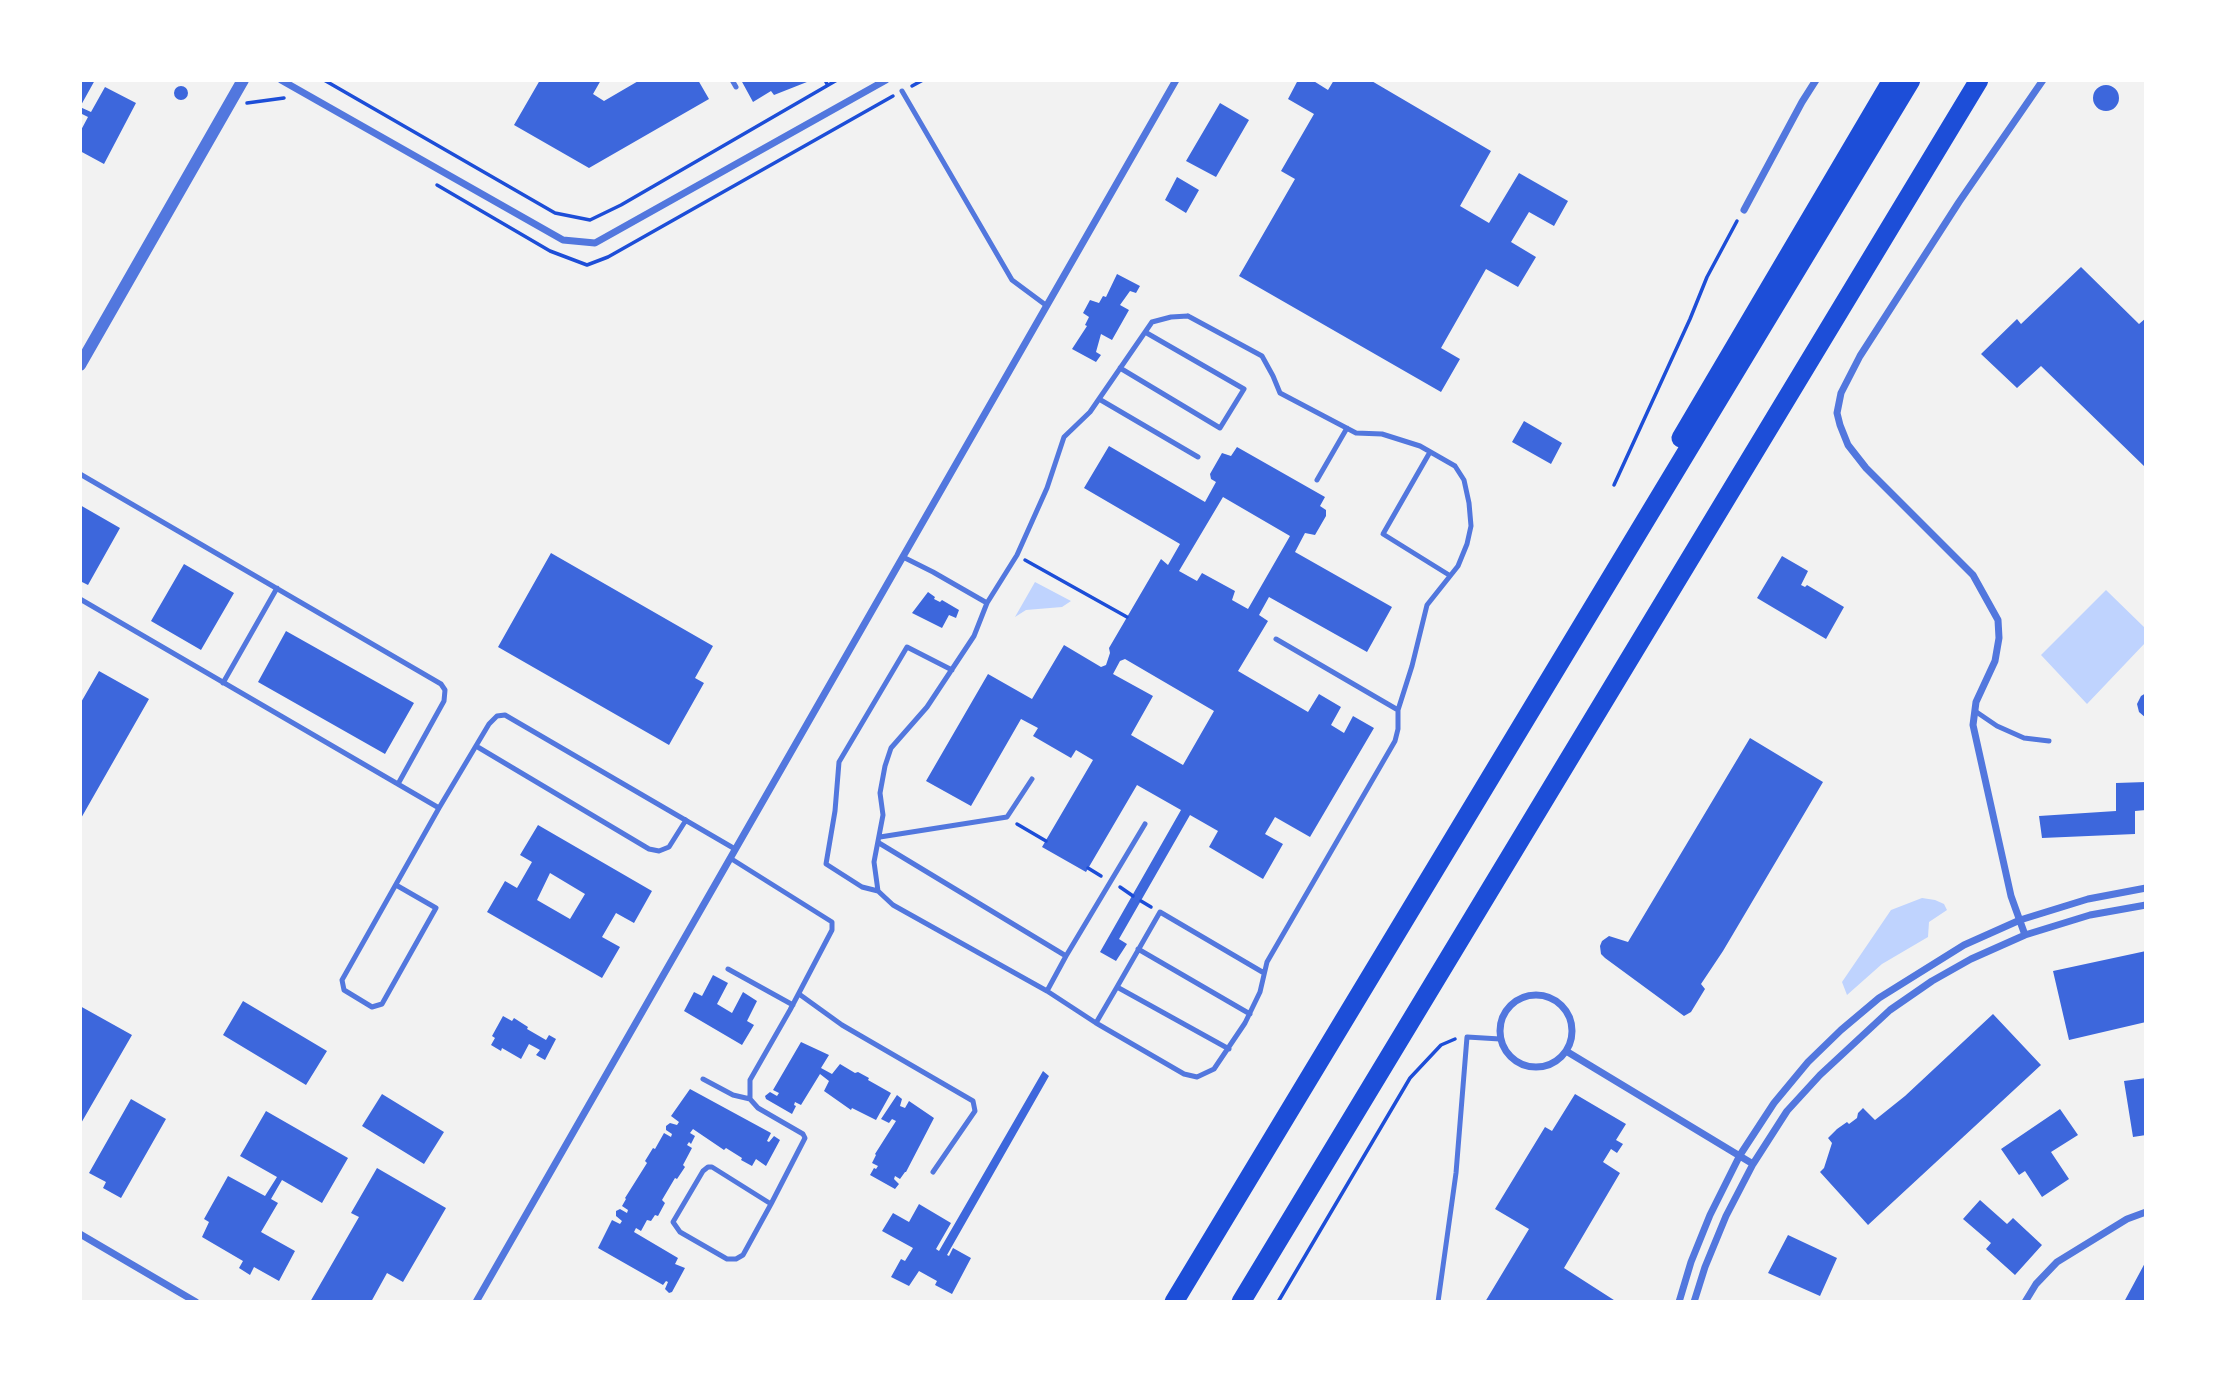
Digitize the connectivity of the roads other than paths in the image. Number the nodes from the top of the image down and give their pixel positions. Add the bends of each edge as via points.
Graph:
1 (243, 80) edge
2 (281, 80) edge
3 (887, 80) edge
4 (1176, 80) edge
5 (1816, 80) edge
6 (1892, 80) edge
7 (1911, 80) edge
8 (1979, 80) edge
9 (1994, 80) edge
10 (2043, 80) edge
11 (902, 91) dead end
12 (1744, 211) road end
13 (1047, 306) junction
14 (1145, 332) junction
15 (80, 365) edge
16 (1120, 368) junction
17 (1099, 399) junction
18 (1780, 411) junction
19 (1347, 428) junction
20 (1430, 452) junction
21 (1198, 457) dead end
22 (80, 474) edge
23 (1317, 480) dead end
24 (903, 557) junction
25 (1449, 575) junction
26 (1608, 584) junction
27 (277, 588) junction
28 (80, 599) edge
29 (987, 603) junction
30 (1276, 639) dead end
31 (952, 670) junction
32 (223, 682) junction
33 (1398, 710) junction
34 (1975, 711) junction
35 (2049, 741) dead end
36 (476, 746) junction
37 (1032, 779) dead end
38 (398, 784) junction
39 (439, 808) junction
40 (686, 820) junction
41 (1145, 824) dead end
42 (879, 840) junction
43 (736, 849) junction
44 (730, 858) junction
45 (396, 885) junction
46 (2146, 888) edge
47 (878, 891) junction
48 (2146, 905) edge
49 (2020, 920) junction
50 (2025, 935) junction
51 (1138, 949) junction
52 (1066, 956) junction
53 (727, 969) dead end
54 (1264, 973) junction
55 (1117, 987) junction
56 (1047, 991) junction
57 (799, 994) junction
58 (793, 1005) junction
59 (1250, 1014) junction
60 (1096, 1023) junction
61 (1500, 1039) junction
62 (1229, 1049) junction
63 (1566, 1051) junction
64 (703, 1079) dead end
65 (750, 1099) junction
66 (1740, 1155) junction
67 (1754, 1164) junction
68 (933, 1172) dead end
69 (771, 1204) junction
70 (2146, 1212) edge
71 (80, 1234) edge
72 (196, 1301) edge
73 (476, 1301) edge
74 (1174, 1301) edge
75 (1241, 1301) edge
76 (1438, 1301) edge
77 (1679, 1301) edge
78 (1694, 1301) edge
79 (2025, 1301) edge

1 - 15 street
2 - 3 street via 563,240 595,243
4 - 13 street
5 - 12 street
6 - 26 highway via 1673,451
7 - 26 highway
8 - 18 highway
9 - 18 highway via 1865,289
10 - 34 street via 1860,356 1840,393 1837,412 1848,445 1973,575 1998,620 1995,661
11 - 13 lane via 1012,280
13 - 24 street
14 - 16 lane
14 - 16 lane via 1244,389 1220,428
14 - 19 lane via 1152,322 1188,316 1262,356 1280,393
16 - 17 lane
17 - 21 lane
17 - 29 lane via 1064,437 1017,555
18 - 75 highway
19 - 20 lane via 1382,434
19 - 23 lane
20 - 25 lane via 1455,466 1469,503 1467,544
20 - 25 lane via 1383,534
22 - 27 lane
24 - 29 lane
24 - 43 street
25 - 33 lane via 1427,605
26 - 74 highway
27 - 32 lane
27 - 38 lane via 441,684 444,701
28 - 32 lane
29 - 31 lane via 974,636
30 - 33 lane
31 - 42 lane via 891,748 880,793
31 - 47 lane via 907,647 839,762 826,864 862,887
32 - 38 lane
33 - 54 lane via 1395,741
34 - 35 lane via 2024,738
34 - 49 street via 1973,725 1989,800
36 - 39 lane
36 - 40 lane via 649,849 668,847
36 - 40 lane via 496,716 505,715
37 - 42 lane via 1007,817
38 - 39 lane
39 - 45 lane
40 - 43 lane
41 - 52 lane
42 - 47 lane via 874,862
42 - 52 lane
43 - 44 street
44 - 57 lane via 832,922
44 - 73 street
45 - 45 lane via 342,980 348,994 372,1007 382,1004 436,908
46 - 49 street via 2088,899
47 - 56 lane via 893,905
48 - 50 street via 2090,915
49 - 50 street
49 - 66 street via 1964,945 1879,998 1808,1062 1774,1102
50 - 67 street via 1971,959 1890,1010 1787,1111
51 - 54 lane via 1160,912
51 - 55 lane
51 - 59 lane
52 - 56 lane
53 - 58 lane
54 - 59 lane
55 - 60 lane
55 - 62 lane
56 - 60 lane
57 - 58 lane
57 - 68 lane via 842,1025 973,1101 975,1111
58 - 65 lane via 750,1080
59 - 62 lane
60 - 62 lane via 1197,1077 1214,1069
61 - 63 street via 1513,1059 1535,1068 1558,1060
61 - 63 street via 1499,1027 1510,1006 1530,995 1542,996 1563,1007 1569,1017 1571,1040
61 - 76 lane via 1467,1037
63 - 66 street
64 - 65 lane
65 - 69 lane via 805,1138
66 - 67 street
66 - 77 street via 1690,1262
67 - 78 street via 1726,1216
69 - 69 lane via 743,1255 736,1259 727,1259 680,1232 673,1222 708,1167
70 - 79 street via 2057,1262
71 - 72 street

